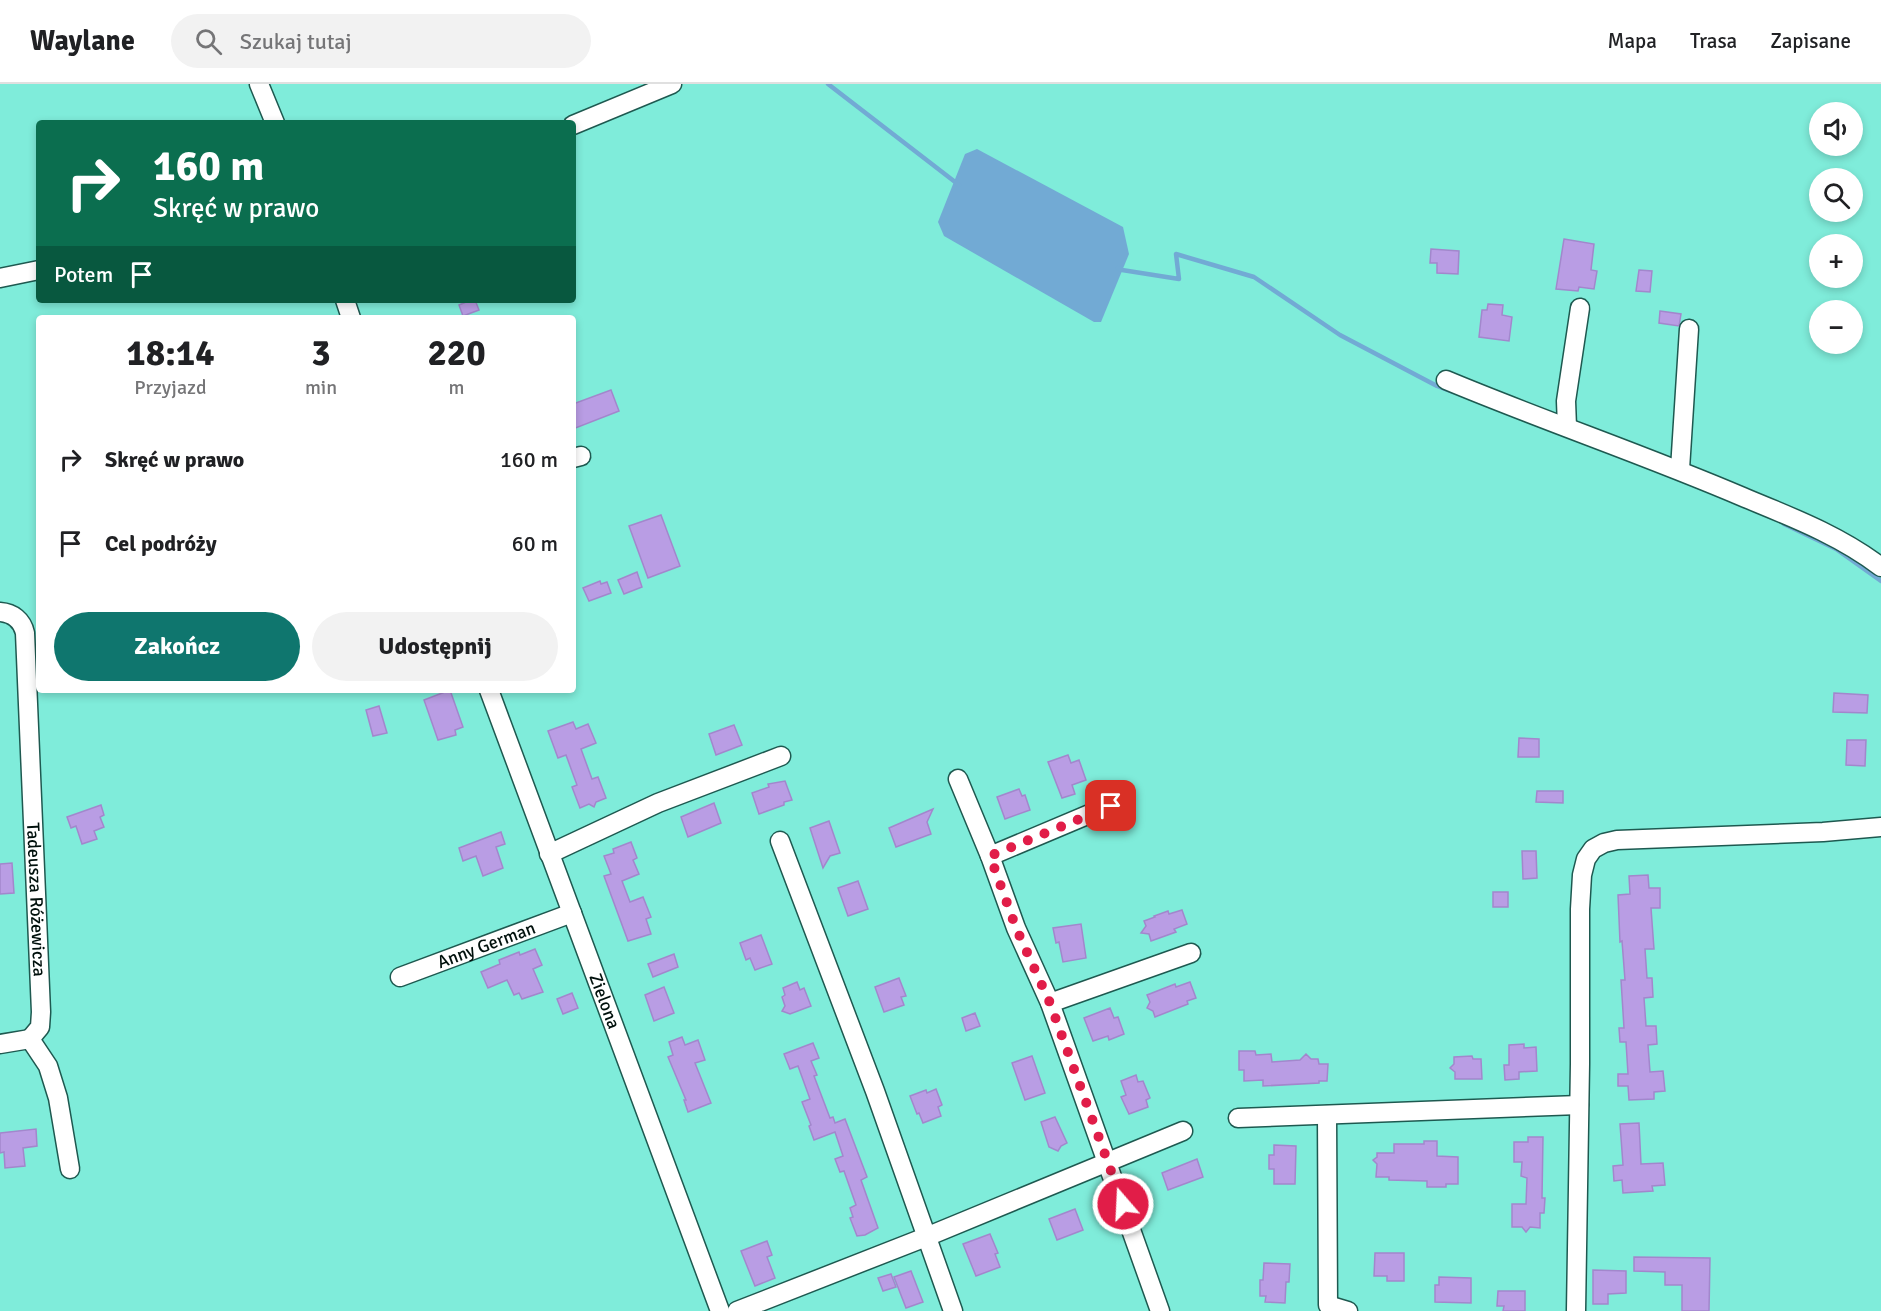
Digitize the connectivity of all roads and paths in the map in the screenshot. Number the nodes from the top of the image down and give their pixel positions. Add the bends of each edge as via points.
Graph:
1 (259, 84) edge
2 (672, 84) edge
3 (274, 120) edge
4 (576, 124) edge
5 (36, 271) edge
6 (0, 278) edge
7 (1580, 308) dead end
8 (1689, 329) dead end
9 (1446, 380) dead end
10 (1567, 427) junction
11 (1680, 470) junction
12 (1881, 567) edge
13 (0, 612) edge
14 (490, 693) edge
15 (782, 756) dead end
16 (958, 779) dead end
17 (1111, 806) dead end
18 (1881, 827) edge
19 (780, 841) dead end
20 (549, 854) junction
21 (990, 856) junction
22 (572, 913) junction
23 (1191, 952) dead end
24 (400, 976) dead end
25 (1050, 1003) junction
26 (30, 1039) junction
27 (0, 1044) edge
28 (1579, 1105) junction
29 (1327, 1115) junction
30 (1238, 1118) dead end
31 (1183, 1131) dead end
32 (1108, 1161) junction
33 (70, 1169) dead end
34 (926, 1237) junction
35 (720, 1311) edge
36 (737, 1311) edge
37 (953, 1311) edge
38 (1160, 1311) edge
39 (1348, 1311) edge
40 (1576, 1311) edge

1 - 3 street
2 - 4 street
5 - 6 street
7 - 10 street via 1566,401
8 - 11 street
9 - 10 street
10 - 11 street
11 - 12 street via 1828,533
13 - 26 street, Tadeusza Różewicza via 18,620 26,633 41,1012 40,1027
14 - 20 street, Zielona
15 - 20 street via 658,803
16 - 21 street
17 - 21 street
18 - 28 street via 1617,840 1593,849 1586,859 1580,898
19 - 34 street
20 - 22 street, Zielona
21 - 25 street via 1016,928
22 - 24 street, Anny German
22 - 35 street, Zielona
23 - 25 street
25 - 32 street
26 - 27 street
26 - 33 street via 48,1066 58,1098
28 - 29 street
28 - 40 street
29 - 30 street
29 - 39 street via 1328,1305
31 - 32 street
32 - 34 street
32 - 38 street
34 - 36 street
34 - 37 street

